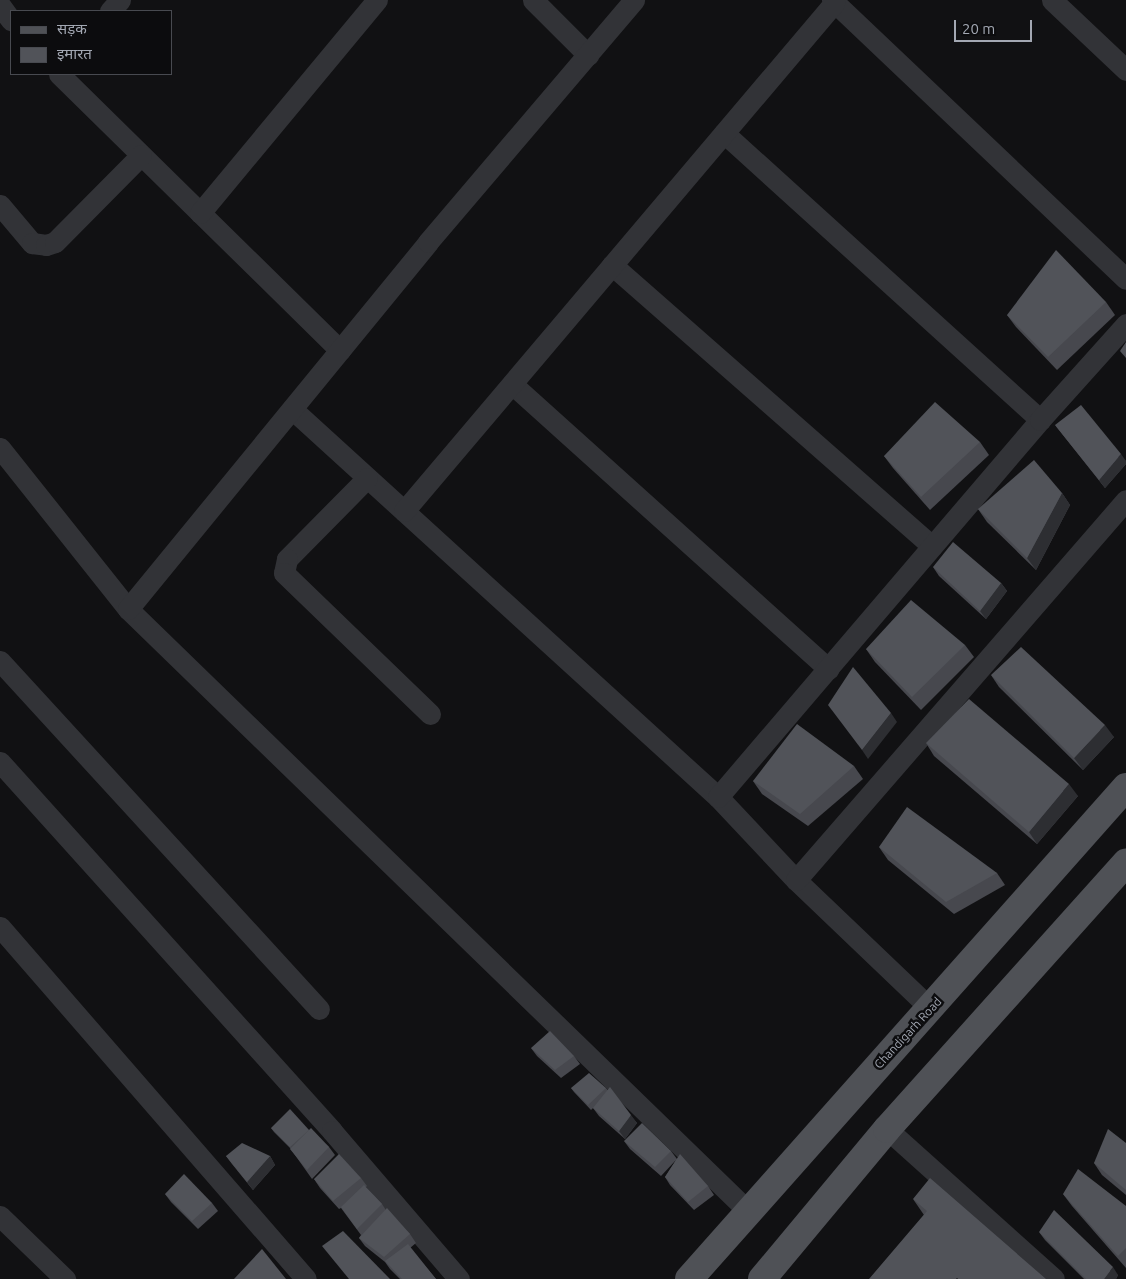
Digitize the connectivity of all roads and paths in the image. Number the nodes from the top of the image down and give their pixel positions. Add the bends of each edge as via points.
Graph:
1 (120, 0) edge
2 (377, 0) edge
3 (533, 0) edge
4 (634, 0) edge
5 (1052, 0) edge
6 (833, 1) edge
7 (0, 5) edge
8 (111, 10) edge
9 (10, 19) edge
10 (588, 55) junction
11 (1126, 70) edge
12 (59, 75) edge
13 (724, 133) junction
14 (141, 155) junction
15 (0, 205) edge
16 (200, 213) junction
17 (612, 265) junction
18 (1126, 279) edge
19 (1126, 324) edge
20 (340, 350) junction
21 (512, 384) junction
22 (292, 409) junction
23 (1040, 420) junction
24 (2, 454) edge
25 (367, 478) junction
26 (1126, 500) edge
27 (404, 511) junction
28 (932, 546) junction
29 (128, 609) junction
30 (0, 661) edge
31 (828, 669) junction
32 (430, 714) dead end
33 (0, 762) edge
34 (1126, 787) edge
35 (718, 797) junction
36 (1126, 863) edge
37 (796, 880) junction
38 (0, 927) edge
39 (319, 1008) dead end
40 (932, 1008) junction
41 (887, 1129) junction
42 (749, 1212) junction
43 (0, 1216) edge
44 (65, 1279) edge
45 (306, 1279) edge
46 (459, 1279) edge
47 (689, 1279) edge
48 (762, 1279) edge
49 (1054, 1279) edge

1 - 8 street
2 - 16 street
3 - 10 street
4 - 10 street
5 - 11 street
6 - 13 street
6 - 18 street
7 - 9 street
10 - 20 street
12 - 14 street
13 - 17 street
13 - 23 street
14 - 15 street via 55,242 46,245 32,243
14 - 16 street
16 - 20 street
17 - 21 street
17 - 28 street
19 - 23 street
20 - 22 street
21 - 27 street
21 - 31 street
22 - 25 street
22 - 29 street
23 - 28 street
24 - 29 street
25 - 27 street
25 - 32 street via 288,559 284,573
26 - 37 street
27 - 35 street
28 - 31 street
29 - 42 street
30 - 39 street
31 - 35 street
33 - 46 street via 332,1131
34 - 40 main road, Chandigarh Road
35 - 37 street
36 - 41 main road
37 - 40 street
38 - 45 street
40 - 42 main road, Chandigarh Road
41 - 48 main road
41 - 49 street
42 - 47 main road, Chandigarh Road
43 - 44 street

